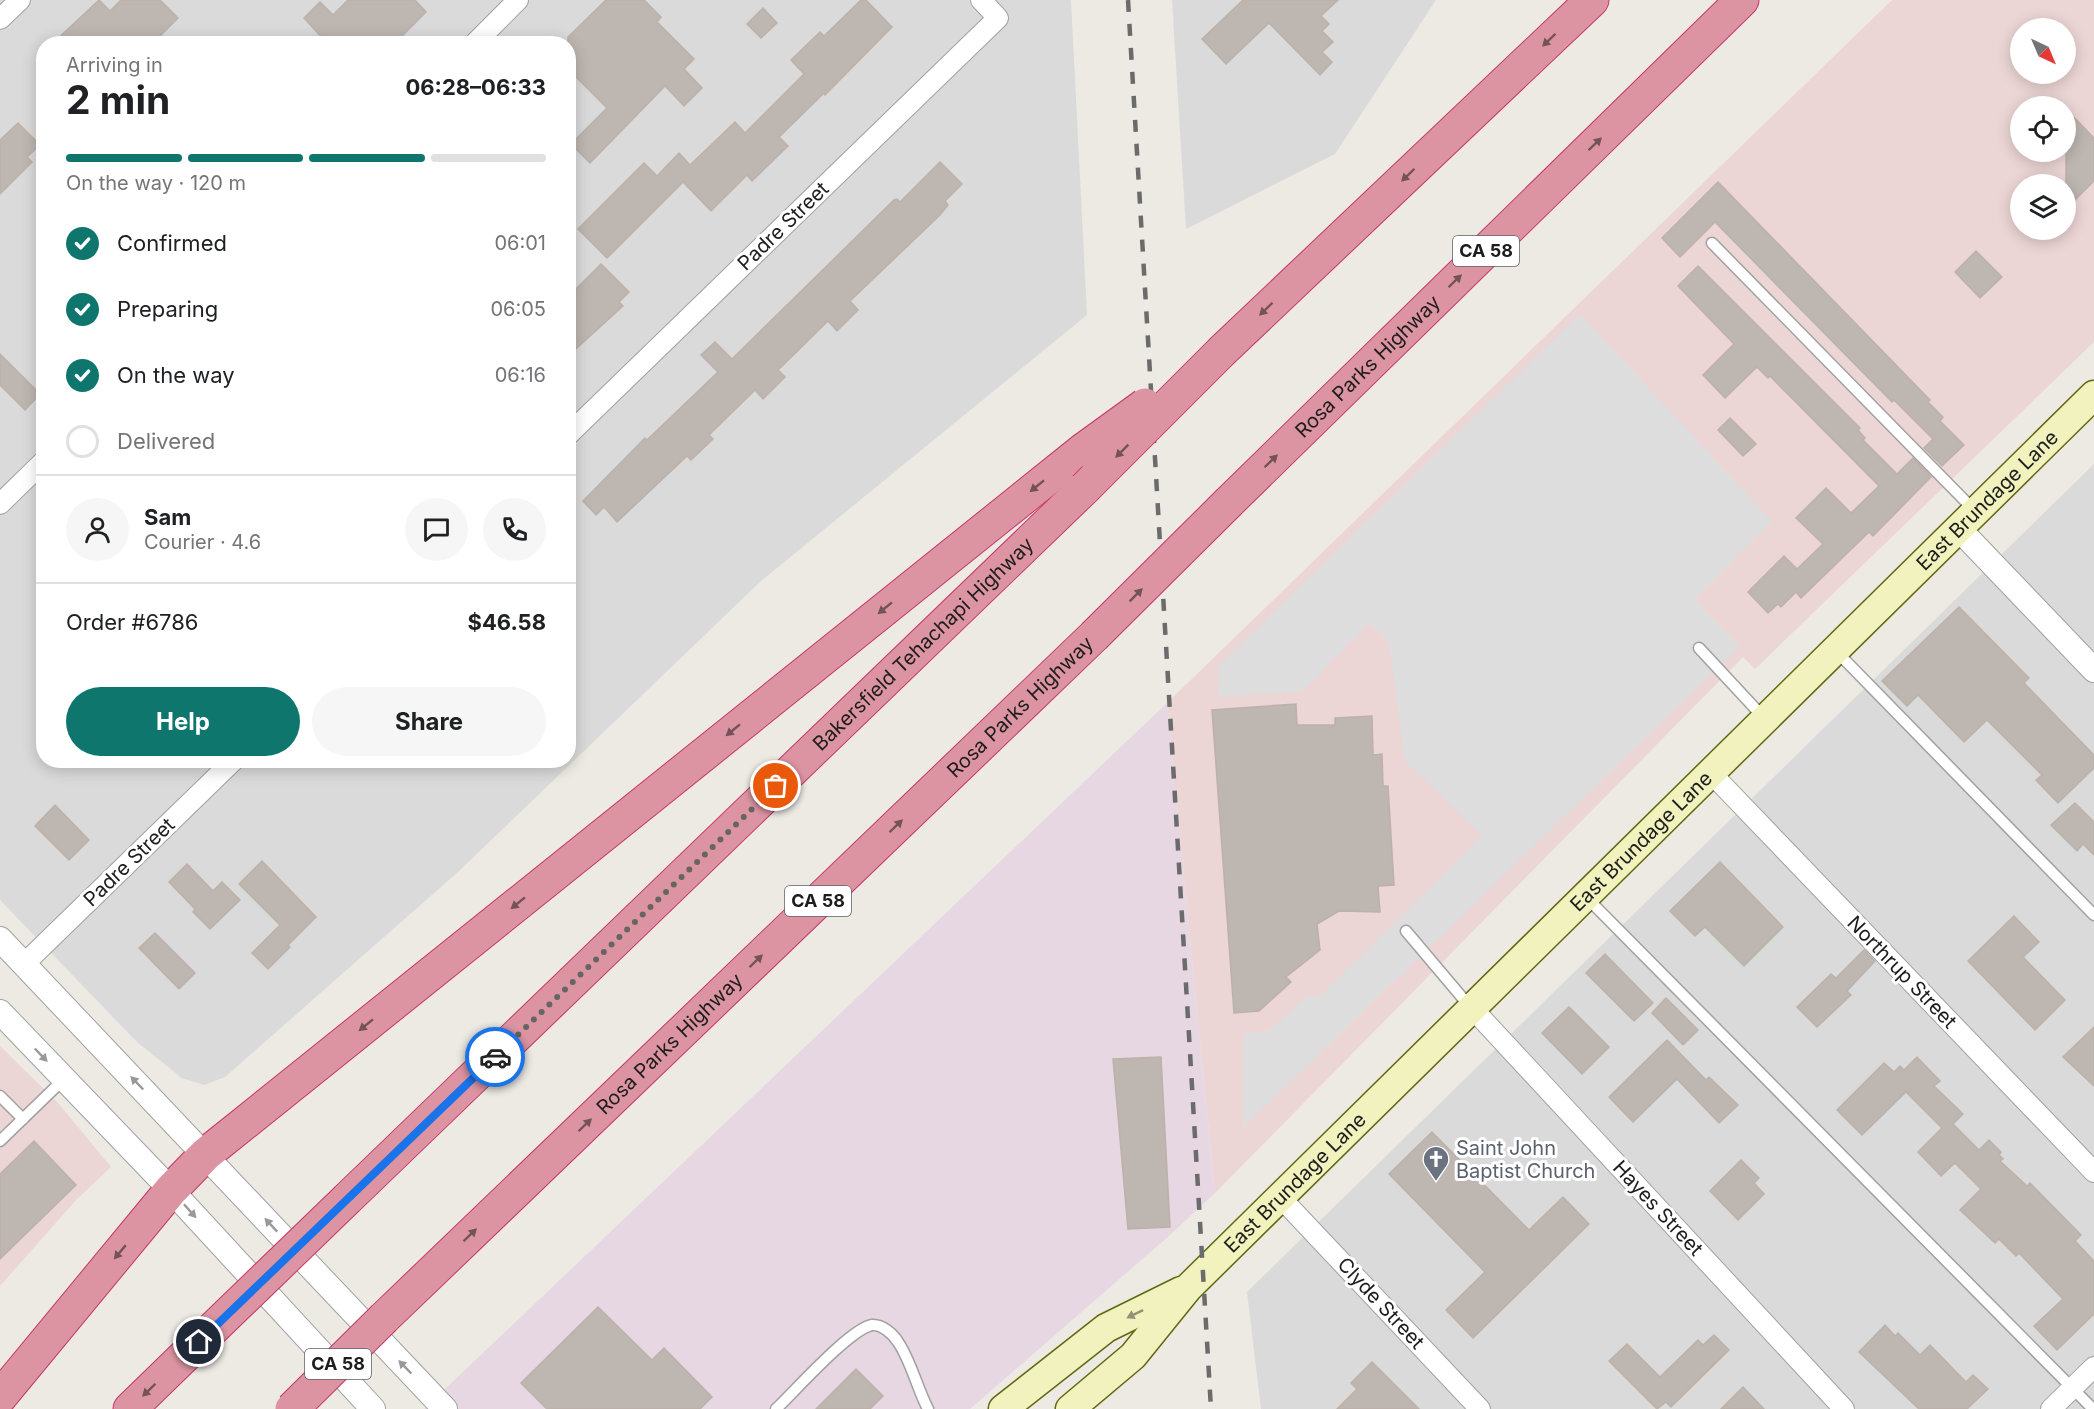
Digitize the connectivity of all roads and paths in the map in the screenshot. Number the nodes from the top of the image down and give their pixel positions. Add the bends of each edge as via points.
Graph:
1 (20, 0) edge
2 (518, 0) edge
3 (981, 0) edge
4 (1592, 0) edge
5 (1742, 0) edge
6 (0, 19) edge
7 (482, 36) edge
8 (1712, 243) dead end
9 (1223, 350) junction
10 (2092, 399) edge
11 (576, 427) edge
12 (36, 469) edge
13 (0, 504) edge
14 (1966, 520) junction
15 (1699, 648) dead end
16 (1834, 649) junction
17 (2094, 670) edge
18 (1764, 718) junction
19 (226, 768) edge
20 (1710, 772) junction
21 (1585, 895) junction
22 (2094, 915) edge
23 (1406, 931) dead end
24 (0, 939) edge
25 (24, 964) junction
26 (1472, 1008) junction
27 (0, 1012) edge
28 (64, 1079) junction
29 (0, 1096) edge
30 (23, 1119) junction
31 (0, 1141) edge
32 (206, 1154) junction
33 (2094, 1172) edge
34 (171, 1190) junction
35 (1281, 1198) junction
36 (1188, 1288) junction
37 (384, 1318) junction
38 (2094, 1367) edge
39 (2073, 1388) junction
40 (0, 1397) edge
41 (926, 1408) edge
42 (130, 1409) edge
43 (292, 1409) edge
44 (308, 1409) edge
45 (373, 1409) edge
46 (445, 1409) edge
47 (776, 1409) edge
48 (1003, 1409) edge
49 (1070, 1409) edge
50 (1480, 1409) edge
51 (1844, 1409) edge
52 (2051, 1409) edge
53 (2093, 1409) edge

1 - 6 street
2 - 7 street
3 - 11 street, Padre Street via 998,18
4 -> 9 highway
37 -> 5 highway, Rosa Parks Highway / CA 58, bridge via 1094,636
8 - 14 lane
9 -> 32 highway, bridge via 1083,450
9 -> 42 highway, Bakersfield Tehachapi Highway, bridge
10 - 14 main road, East Brundage Lane
12 - 13 street
14 - 16 main road, East Brundage Lane
14 - 17 street
15 - 18 lane
16 - 18 main road, East Brundage Lane
16 - 22 lane
18 - 20 main road, East Brundage Lane
19 - 25 street, Padre Street
20 - 21 main road, East Brundage Lane
20 - 33 street, Northrup Street
21 - 26 main road, East Brundage Lane
21 - 39 lane
23 - 26 lane
24 - 25 street
32 -> 25 street
26 - 35 main road, East Brundage Lane
26 - 51 street, Hayes Street
27 -> 28 street
28 - 30 lane
28 - 34 street
29 - 30 lane
30 - 31 lane
32 - 34 highway
46 -> 32 street
34 -> 40 highway
34 -> 45 street
35 - 36 main road, East Brundage Lane
35 - 50 street, Clyde Street
36 -> 48 main road, East Brundage Lane via 1106,1328
36 - 49 main road, East Brundage Lane via 1133,1356
37 - 43 highway, Rosa Parks Highway / CA 58, bridge
37 - 44 highway, bridge
38 - 39 street
39 - 52 street
39 - 53 lane
41 - 47 lane via 897,1340 875,1325 844,1342

